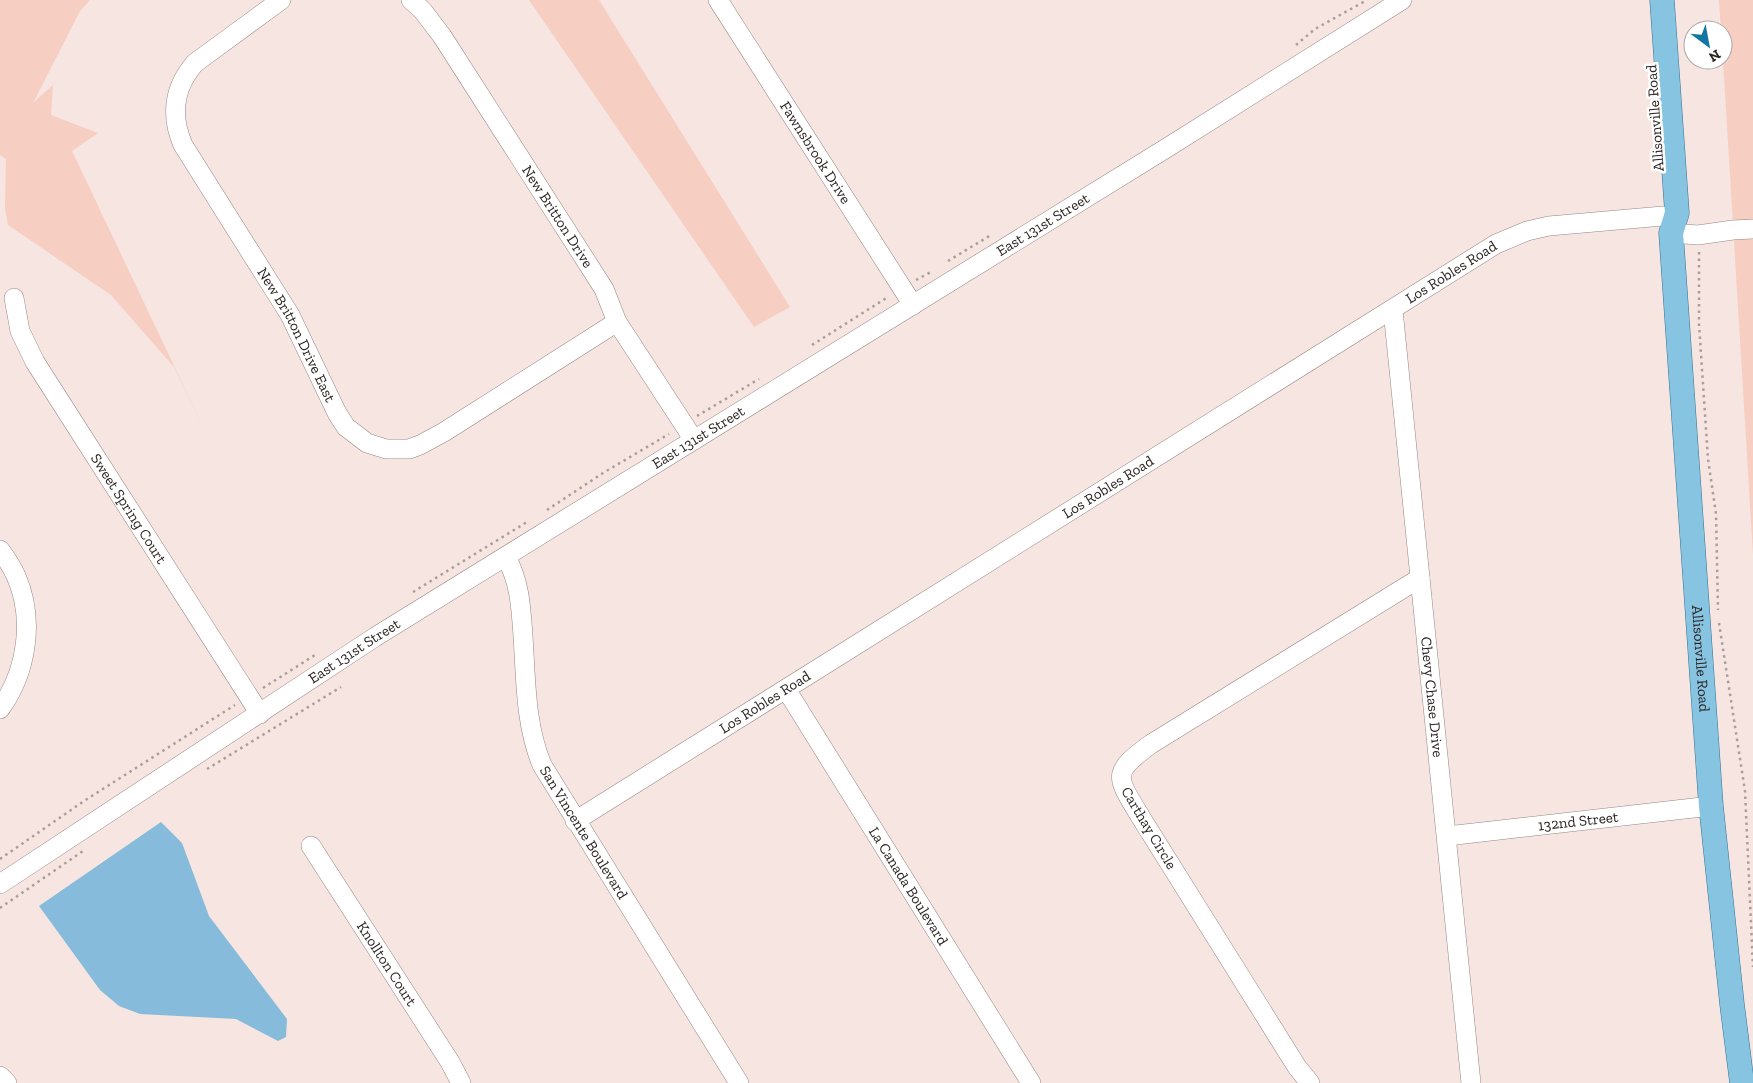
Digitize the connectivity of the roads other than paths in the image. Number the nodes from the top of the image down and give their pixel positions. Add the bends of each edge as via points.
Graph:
1 (281, 0) edge
2 (411, 0) edge
3 (718, 0) edge
4 (1402, 0) edge
5 (1646, 0) edge
6 (1662, 0) edge
7 (1667, 225) junction
8 (1753, 229) edge
9 (14, 298) dead end
10 (913, 305) junction
11 (1393, 310) junction
12 (617, 322) junction
13 (694, 440) junction
14 (0, 550) edge
15 (506, 557) junction
16 (1420, 578) junction
17 (786, 689) junction
18 (0, 709) edge
19 (260, 714) junction
20 (1711, 806) junction
21 (575, 820) junction
22 (1447, 836) junction
23 (311, 846) dead end
24 (0, 884) edge
25 (0, 1076) edge
26 (7, 1083) edge
27 (461, 1083) edge
28 (739, 1083) edge
29 (1031, 1083) edge
30 (1310, 1083) edge
31 (1471, 1083) edge
32 (1742, 1083) edge

1 - 12 street, New Britton Drive East via 187,73 175,106 176,124 183,144 290,314 337,413 350,431 367,443 386,449 409,449 420,445
2 - 12 street, New Britton Drive via 424,11 442,36 604,289
3 - 10 street, Fawnsbrook Drive
4 - 10 street, East 131st Street
5 - 7 main road, Allisonville Road
6 - 7 main road, Allisonville Road via 1676,213
7 - 8 street, Los Robles Road via 1698,235
7 - 11 street, Los Robles Road via 1549,226 1527,231 1496,244
7 - 20 main road, Allisonville Road
9 - 19 street, Sweet Spring Court via 20,331 35,362
10 - 13 street, East 131st Street
11 - 16 street, Chevy Chase Drive
11 - 17 street, Los Robles Road
12 - 13 street, New Britton Drive
13 - 15 street, East 131st Street
14 - 18 street via 19,584 26,634 19,673
15 - 19 street, East 131st Street via 375,637
15 - 21 street, San Vincente Boulevard via 521,600 531,734 542,765
16 - 22 street, Chevy Chase Drive
16 - 30 street, Carthay Circle via 1151,744 1127,763 1121,773 1122,787
17 - 21 street, Los Robles Road
17 - 29 street, La Canada Boulevard
19 - 24 street, East 131st Street
20 - 22 street, 132nd Street
20 - 32 main road, Allisonville Road
21 - 28 street, San Vincente Boulevard
22 - 31 street, Chevy Chase Drive
23 - 27 street, Knollton Court
25 - 26 street

